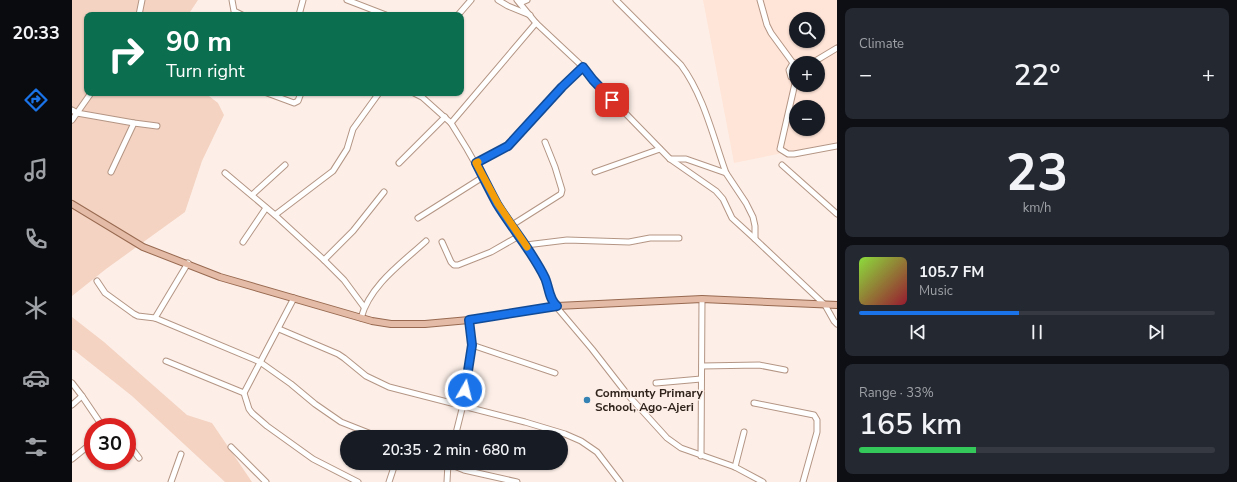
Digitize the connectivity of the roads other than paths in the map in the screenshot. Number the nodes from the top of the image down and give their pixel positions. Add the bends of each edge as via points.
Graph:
1 (142, 0) edge
2 (232, 0) edge
3 (303, 0) edge
4 (347, 0) edge
5 (471, 0) edge
6 (498, 0) edge
7 (527, 0) edge
8 (616, 0) edge
9 (760, 0) edge
10 (519, 2) edge
11 (139, 12) edge
12 (236, 12) edge
13 (300, 12) edge
14 (378, 12) edge
15 (461, 12) edge
16 (531, 15) junction
17 (536, 23) junction
18 (837, 48) edge
19 (824, 56) edge
20 (789, 58) edge
21 (583, 67) junction
22 (793, 92) edge
23 (89, 96) edge
24 (275, 96) edge
25 (300, 96) edge
26 (377, 96) edge
27 (420, 96) edge
28 (74, 112) edge
29 (445, 117) junction
30 (72, 120) edge
31 (134, 123) junction
32 (451, 123) junction
33 (157, 126) dead end
34 (545, 142) dead end
35 (837, 146) edge
36 (660, 149) junction
37 (670, 159) junction
38 (399, 163) dead end
39 (476, 163) junction
40 (285, 165) dead end
41 (782, 165) dead end
42 (111, 172) dead end
43 (595, 172) dead end
44 (225, 173) dead end
45 (726, 173) junction
46 (483, 177) junction
47 (384, 192) dead end
48 (252, 195) junction
49 (72, 204) edge
50 (266, 208) junction
51 (837, 214) edge
52 (275, 215) junction
53 (418, 218) dead end
54 (512, 225) junction
55 (519, 236) junction
56 (679, 238) dead end
57 (755, 239) junction
58 (243, 242) dead end
59 (426, 242) dead end
60 (442, 242) dead end
61 (526, 245) junction
62 (324, 260) junction
63 (188, 264) junction
64 (97, 281) dead end
65 (294, 298) junction
66 (702, 299) junction
67 (825, 305) junction
68 (837, 305) edge
69 (557, 306) junction
70 (364, 307) junction
71 (155, 318) junction
72 (360, 318) junction
73 (469, 320) junction
74 (837, 324) edge
75 (278, 329) junction
76 (472, 345) junction
77 (166, 361) dead end
78 (260, 362) junction
79 (702, 366) junction
80 (785, 370) dead end
81 (554, 373) dead end
82 (701, 380) junction
83 (72, 383) edge
84 (656, 383) dead end
85 (244, 393) junction
86 (82, 396) junction
87 (754, 403) dead end
88 (72, 405) edge
89 (463, 405) junction
90 (97, 418) edge
91 (361, 430) edge
92 (457, 430) edge
93 (744, 432) dead end
94 (232, 448) dead end
95 (84, 449) edge
96 (136, 454) edge
97 (181, 454) dead end
98 (702, 456) junction
99 (139, 458) dead end
100 (72, 459) edge
101 (735, 467) junction
102 (393, 470) edge
103 (448, 470) edge
104 (464, 470) edge
105 (760, 481) edge
106 (171, 482) edge
107 (266, 482) edge
108 (358, 482) edge
109 (390, 482) edge
110 (447, 482) edge
111 (517, 482) edge
112 (620, 482) edge
113 (803, 482) edge

1 - 11 street
2 - 12 street
3 - 13 street
4 - 14 street
5 - 15 street
6 - 16 street
7 - 10 street
8 - 45 street via 687,74 701,101
9 - 20 street via 771,33
10 - 16 street
16 - 17 street
17 - 21 street
17 - 32 street
18 - 19 street
21 - 36 street
21 - 39 street via 508,146
22 - 35 street via 780,149 788,154 794,154
23 - 28 street
24 - 25 street via 294,103
26 - 52 street via 353,129 346,149 333,171
27 - 29 street
28 - 30 street
28 - 31 street
29 - 32 street
29 - 38 street
31 - 33 street
31 - 42 street
32 - 39 street
34 - 54 street via 555,167 561,194
36 - 37 street
36 - 43 street
37 - 45 street via 686,159
37 - 57 street via 716,191 732,218
39 - 46 street
40 - 48 street
41 - 51 street
44 - 48 street
45 - 57 street via 753,217
46 - 53 street
46 - 54 street
47 - 62 street
48 - 50 street
49 - 63 main road via 142,247
50 - 52 street
50 - 58 street
52 - 62 street
54 - 55 street
55 - 60 street via 491,252 458,265 451,262
55 - 61 street
56 - 61 street via 650,238 629,242 567,240
57 - 67 street
59 - 70 street via 378,286
61 - 69 street via 546,279 550,295
62 - 70 street via 344,280
63 - 65 main road via 220,277
63 - 71 street
64 - 71 street via 105,293 134,314
65 - 72 main road
65 - 75 street
66 - 67 main road
66 - 69 main road
66 - 79 street
67 - 68 main road
67 - 74 street
69 - 73 main road
69 - 98 street via 627,394 667,438 681,448
70 - 72 street
71 - 78 street
72 - 73 main road via 391,324
73 - 76 street
75 - 78 street
75 - 89 street via 344,358 366,376 389,387
76 - 81 street
76 - 89 street
77 - 85 street
78 - 85 street
78 - 91 street via 341,422
79 - 80 street via 759,365
79 - 82 street
82 - 84 street
82 - 98 street
83 - 86 street
85 - 108 street via 249,409 266,426 313,459
86 - 88 street
86 - 90 street
87 - 113 street via 814,415 818,420
89 - 92 street
89 - 112 street via 526,422 581,441 597,452
93 - 101 street
94 - 107 street
95 - 100 street
96 - 99 street
97 - 106 street
98 - 101 street
101 - 105 street
102 - 109 street
103 - 110 street
104 - 111 street

